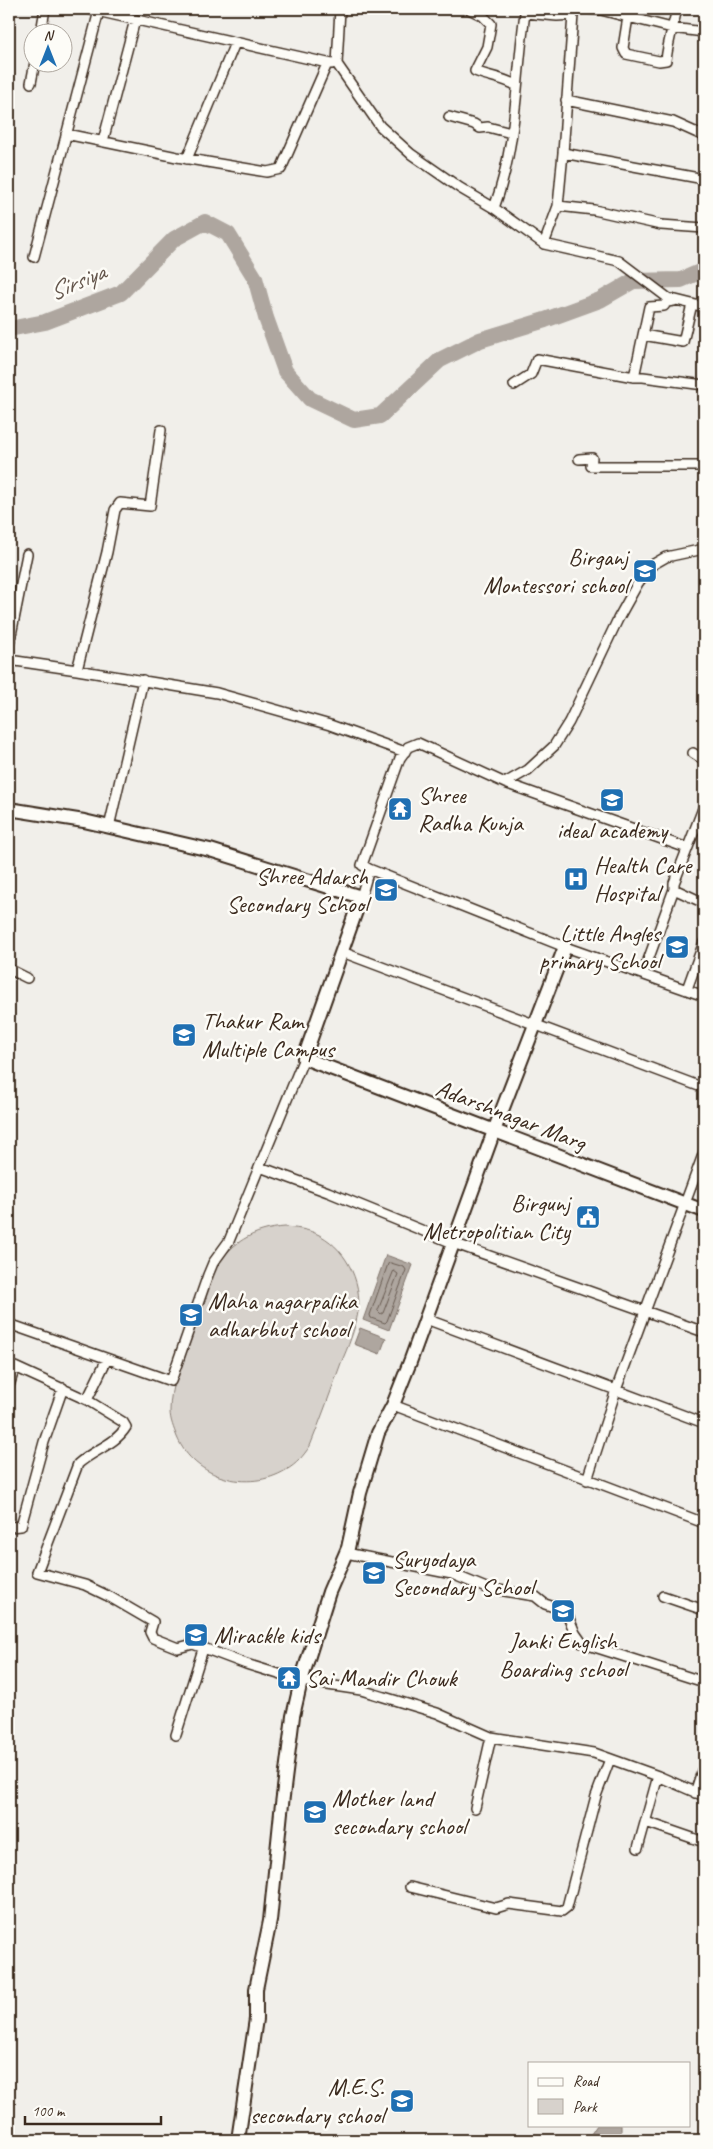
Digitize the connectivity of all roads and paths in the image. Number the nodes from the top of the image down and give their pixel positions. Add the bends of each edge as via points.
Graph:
1 (45, 9) edge
2 (88, 9) edge
3 (340, 9) edge
4 (470, 9) edge
5 (588, 9) edge
6 (601, 9) edge
7 (677, 9) edge
8 (99, 11) junction
9 (574, 12) edge
10 (629, 13) edge
11 (135, 20) junction
12 (43, 22) edge
13 (672, 28) junction
14 (704, 32) edge
15 (235, 43) junction
16 (332, 64) junction
17 (33, 72) edge
18 (31, 83) dead end
19 (517, 86) junction
20 (566, 100) junction
21 (449, 117) dead end
22 (511, 133) junction
23 (66, 134) junction
24 (704, 136) edge
25 (103, 141) junction
26 (563, 153) junction
27 (187, 159) junction
28 (704, 179) edge
29 (558, 206) junction
30 (494, 208) junction
31 (704, 228) edge
32 (544, 244) junction
33 (34, 257) dead end
34 (671, 300) junction
35 (692, 304) junction
36 (704, 307) edge
37 (643, 335) junction
38 (634, 377) junction
39 (514, 385) dead end
40 (704, 385) edge
41 (162, 430) dead end
42 (579, 459) dead end
43 (704, 466) edge
44 (704, 549) edge
45 (27, 554) dead end
46 (9, 645) edge
47 (9, 660) edge
48 (77, 670) junction
49 (143, 680) junction
50 (405, 752) junction
51 (693, 753) dead end
52 (704, 760) edge
53 (505, 783) junction
54 (704, 806) edge
55 (9, 809) edge
56 (109, 827) junction
57 (687, 848) junction
58 (369, 870) junction
59 (674, 889) junction
60 (361, 897) junction
61 (704, 903) edge
62 (704, 942) edge
63 (565, 947) junction
64 (342, 952) junction
65 (9, 969) edge
66 (643, 974) junction
67 (27, 978) dead end
68 (687, 989) junction
69 (704, 996) edge
70 (534, 1026) junction
71 (304, 1058) junction
72 (704, 1088) edge
73 (494, 1131) junction
74 (704, 1152) edge
75 (260, 1168) junction
76 (685, 1204) junction
77 (704, 1211) edge
78 (453, 1243) junction
79 (645, 1311) junction
80 (426, 1320) junction
81 (9, 1324) edge
82 (704, 1332) edge
83 (107, 1359) junction
84 (9, 1386) edge
85 (63, 1388) junction
86 (616, 1390) junction
87 (87, 1400) junction
88 (393, 1406) junction
89 (704, 1423) edge
90 (587, 1480) junction
91 (704, 1523) edge
92 (9, 1527) edge
93 (346, 1553) junction
94 (663, 1596) dead end
95 (704, 1610) edge
96 (203, 1649) junction
97 (301, 1681) junction
98 (704, 1682) edge
99 (176, 1736) dead end
100 (491, 1737) junction
101 (610, 1760) junction
102 (704, 1765) edge
103 (658, 1776) junction
104 (700, 1794) edge
105 (474, 1808) dead end
106 (646, 1822) junction
107 (704, 1842) edge
108 (638, 1848) dead end
109 (410, 1887) dead end
110 (238, 2140) edge

1 - 12 street
2 - 8 street
3 - 16 street
4 - 19 street via 491,24 487,47 475,72
5 - 6 street
6 - 10 street
7 - 13 street
8 - 11 street
8 - 23 street
9 - 19 street via 525,13
9 - 20 street
10 - 13 street
10 - 13 street via 623,48 626,54 666,60
11 - 15 street
11 - 25 street
13 - 14 street
15 - 16 street
15 - 27 street
16 - 27 street via 281,168 267,172
16 - 30 street via 380,126 411,154
17 - 18 street
19 - 22 street
20 - 24 street via 672,122
20 - 26 street
21 - 22 street via 480,128
22 - 30 street via 504,182
23 - 25 street
23 - 33 street
25 - 27 street
26 - 28 street
26 - 29 street
29 - 31 street
29 - 32 street
30 - 32 street
32 - 34 street via 619,262
34 - 35 street
34 - 37 street via 664,306 649,307
35 - 36 street
35 - 37 street via 683,342
37 - 38 street
38 - 39 street via 537,359 531,374
38 - 40 street
41 - 48 street via 150,506 120,503 115,510
42 - 43 street via 592,458 591,466
44 - 53 street via 666,557 652,565 618,619 569,722 554,746 528,770
45 - 46 street
47 - 48 street
48 - 49 street
49 - 50 street via 217,693 330,725
49 - 56 street
50 - 53 street via 418,742
50 - 58 street via 400,758 362,865
51 - 52 street
53 - 57 street
54 - 57 street
55 - 56 street
56 - 60 street via 210,850
57 - 59 street
58 - 60 street
58 - 63 street
59 - 61 street
59 - 66 street
60 - 64 street
62 - 68 street
63 - 66 street
63 - 70 street
64 - 70 street
64 - 71 street
65 - 67 street
66 - 68 street
68 - 69 street
70 - 72 street
70 - 73 street
71 - 73 street, Adarshnagar Marg
71 - 75 street
73 - 76 street, Adarshnagar Marg
73 - 78 street
74 - 76 street
75 - 78 street
75 - 83 street via 230,1241 208,1275 171,1382
76 - 77 street, Adarshnagar Marg
76 - 79 street
78 - 79 street
78 - 80 street
79 - 82 street
79 - 86 street
80 - 86 street
80 - 88 street
81 - 83 street
83 - 87 street
84 - 85 street via 15,1367
85 - 87 street
85 - 92 street via 20,1526
86 - 89 street
86 - 90 street
87 - 96 street via 126,1427 113,1441 88,1454 78,1464 37,1572 85,1585 110,1597 153,1622 150,1632 153,1638 178,1648 193,1644
88 - 90 street
88 - 93 street via 378,1433
90 - 91 street
93 - 97 street via 329,1592
93 - 98 street via 452,1574 494,1590 534,1596 544,1604 566,1611 582,1642
94 - 95 street
96 - 97 street
96 - 99 street
97 - 100 street via 361,1690 437,1713
97 - 110 street via 293,1716 270,1921 256,1989 256,2014
100 - 101 street via 594,1753
100 - 105 street
101 - 103 street
101 - 109 street via 596,1796 567,1907 562,1911 509,1904 496,1908
102 - 104 street
103 - 104 street
103 - 106 street
106 - 107 street
106 - 108 street

